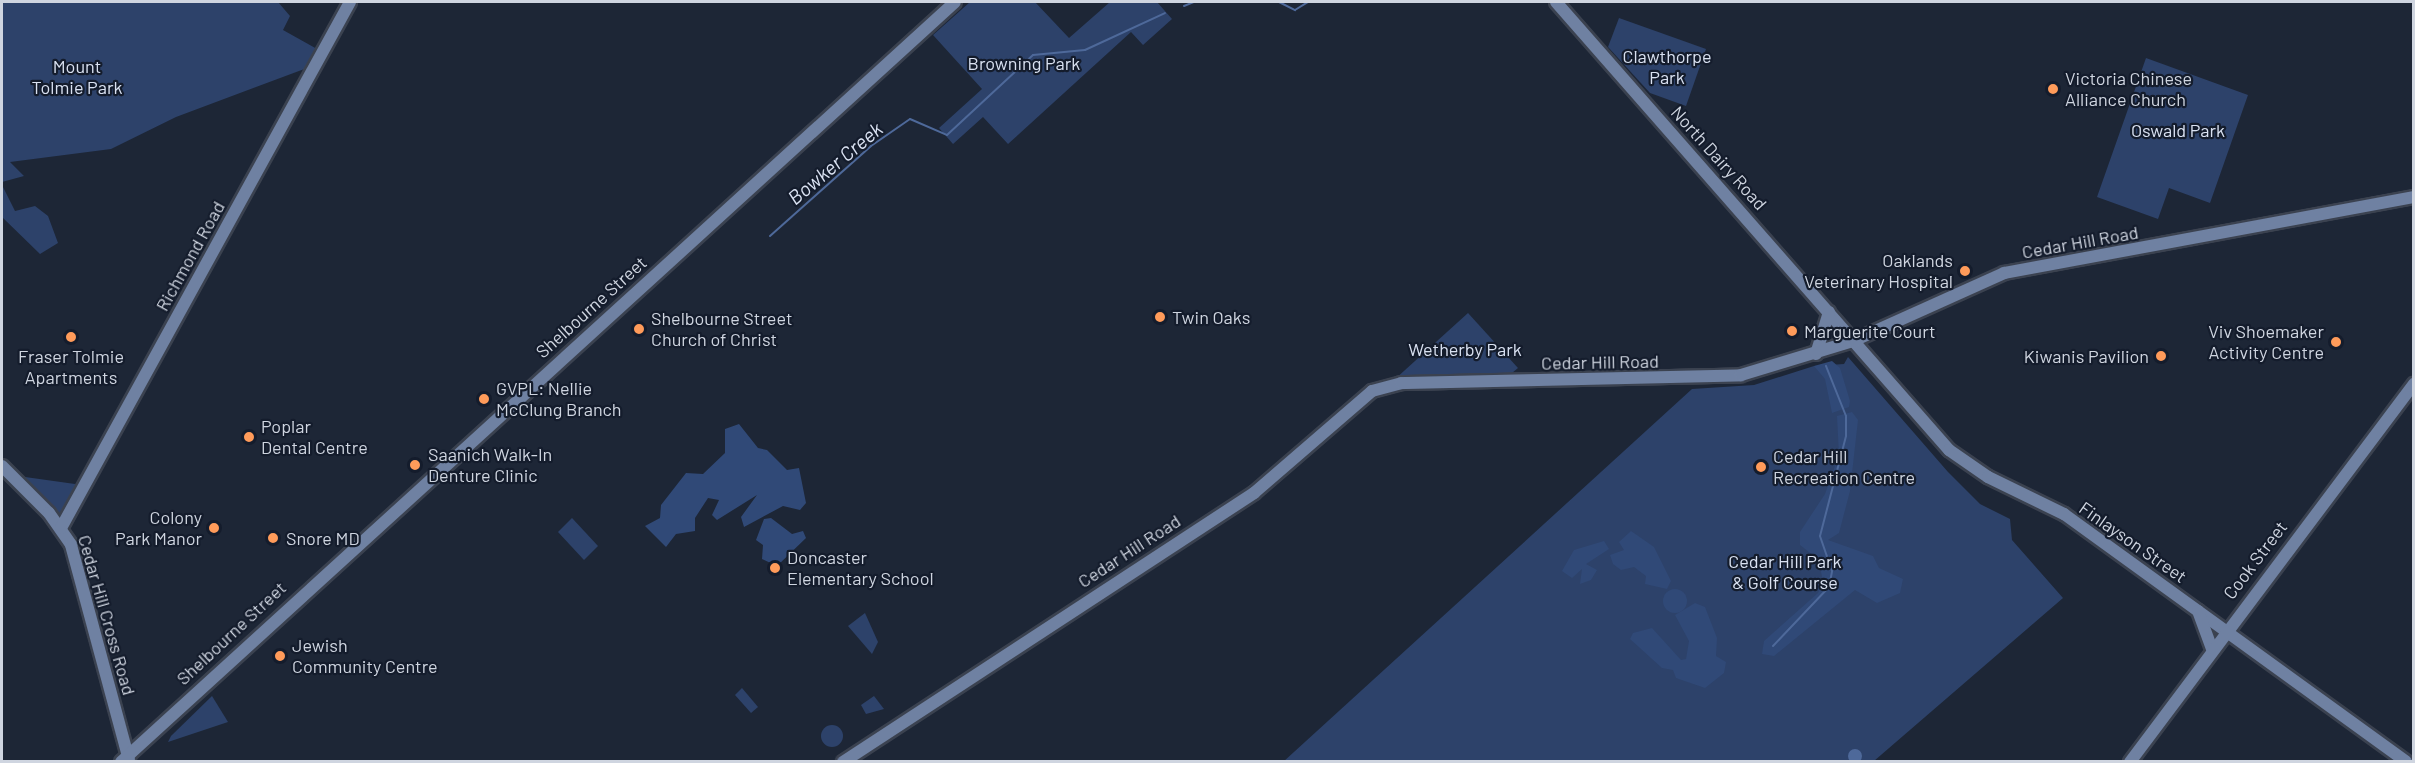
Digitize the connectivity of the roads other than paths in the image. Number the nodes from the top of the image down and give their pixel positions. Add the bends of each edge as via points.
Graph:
1 (350, 2) edge
2 (955, 2) edge
3 (1556, 2) edge
4 (2414, 196) edge
5 (1828, 312) junction
6 (1853, 341) junction
7 (1816, 354) junction
8 (2414, 384) edge
9 (2, 466) edge
10 (61, 528) junction
11 (2196, 608) junction
12 (2226, 629) junction
13 (2212, 649) junction
14 (126, 759) edge
15 (843, 762) edge
16 (2130, 762) edge
17 (2406, 762) edge

1 - 10 street, Richmond Road
2 - 14 street, Shelbourne Street
3 - 5 street, North Dairy Road
4 - 6 street, Cedar Hill Road via 2004,273
5 - 6 street, North Dairy Road
5 - 7 street
6 - 7 street, Cedar Hill Road
6 - 11 street, Finlayson Street via 1961,460 2064,514
7 - 15 street, Cedar Hill Road via 1762,371 1702,379 1401,383 1371,391 1254,493
8 - 12 street, Cook Street
9 - 10 street, Cedar Hill Cross Road
10 - 14 street, Cedar Hill Cross Road via 71,545
11 - 12 street, Finlayson Street
11 - 13 street
12 - 13 street, Cook Street
12 - 17 street, Finlayson Street
13 - 16 street, Cook Street

